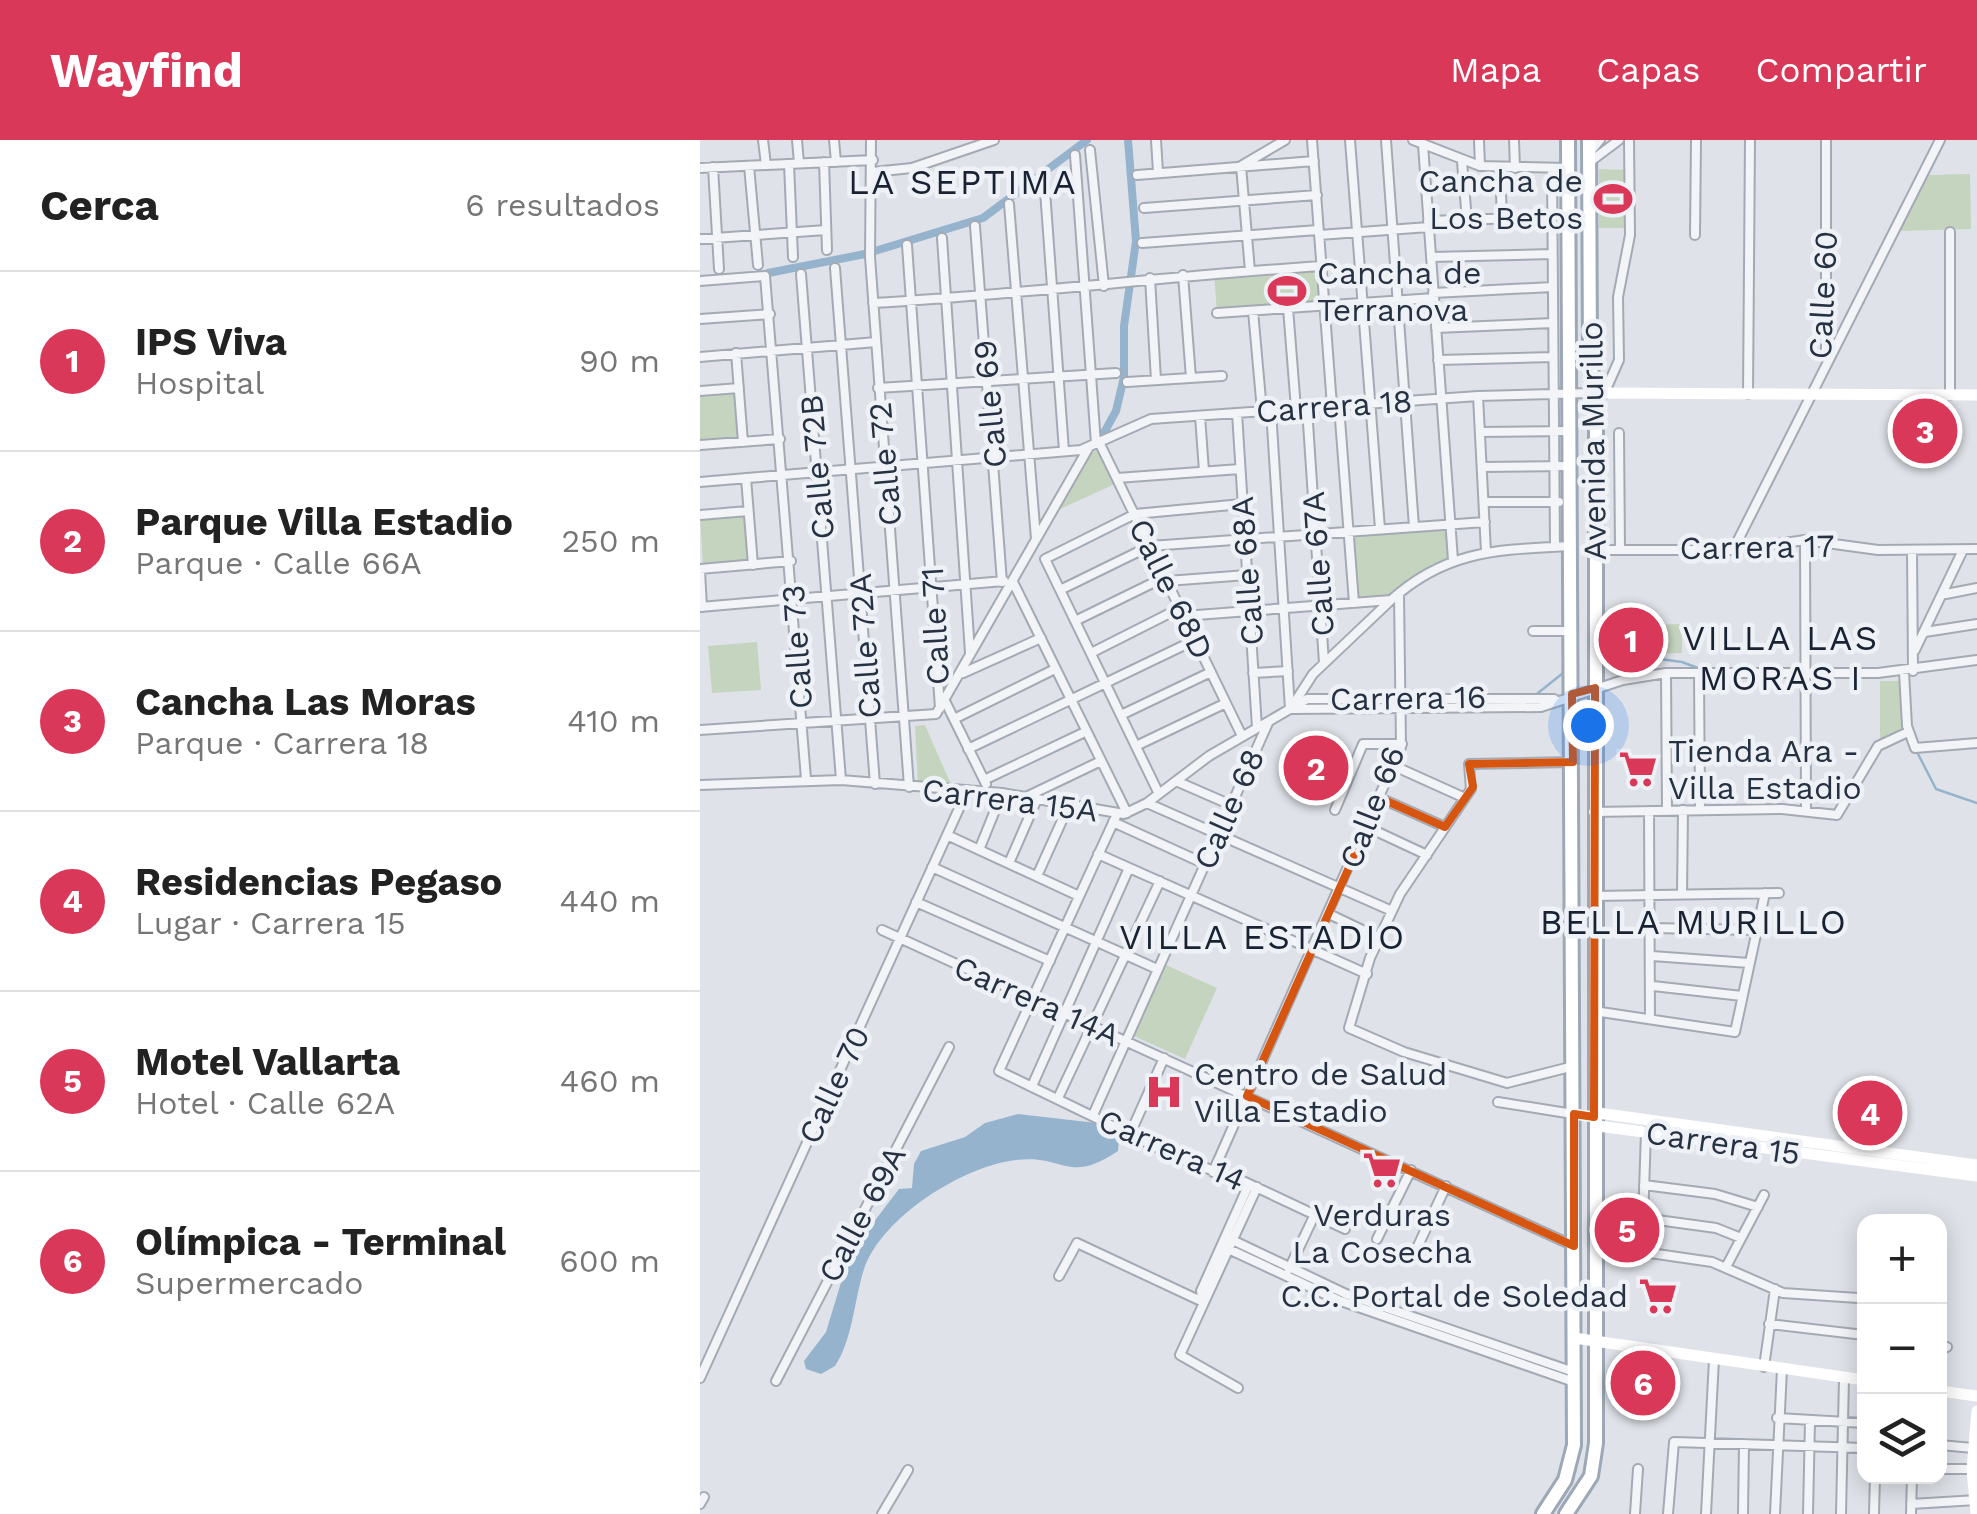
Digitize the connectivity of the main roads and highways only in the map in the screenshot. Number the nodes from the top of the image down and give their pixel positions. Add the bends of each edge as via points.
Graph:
1 (1568, 140) edge
2 (1589, 152) edge
3 (1598, 393) junction
4 (1977, 395) edge
5 (1574, 1114) junction
6 (1594, 1118) junction
7 (1773, 1143) junction
8 (1930, 1164) junction
9 (1977, 1165) edge
10 (1977, 1176) edge
11 (1574, 1338) junction
12 (1596, 1339) junction
13 (1857, 1379) edge
14 (1947, 1392) edge
15 (1977, 1396) edge
16 (1977, 1411) edge
17 (1974, 1468) edge
18 (1976, 1505) edge
19 (1543, 1514) edge
20 (1566, 1514) edge

1 - 5 main road, Avenida Murillo
2 - 3 main road, Avenida Murillo
3 - 4 main road, Carrera 18
3 - 6 main road, Avenida Murillo
5 - 6 main road, Carrera 15
5 - 11 main road, Avenida Murillo
6 - 7 main road, Carrera 15 via 1598,1113
6 - 7 main road, Carrera 15 via 1598,1126
6 - 12 main road, Avenida Murillo
7 - 8 main road, Carrera 15
8 - 9 main road, Carrera 15
8 - 10 main road, Carrera 15
11 - 12 main road
11 - 19 main road, Avenida Murillo via 1570,1468
12 - 13 main road
12 - 20 main road, Avenida Murillo via 1595,1456 1586,1486
14 - 15 main road
16 - 17 main road
17 - 18 main road

